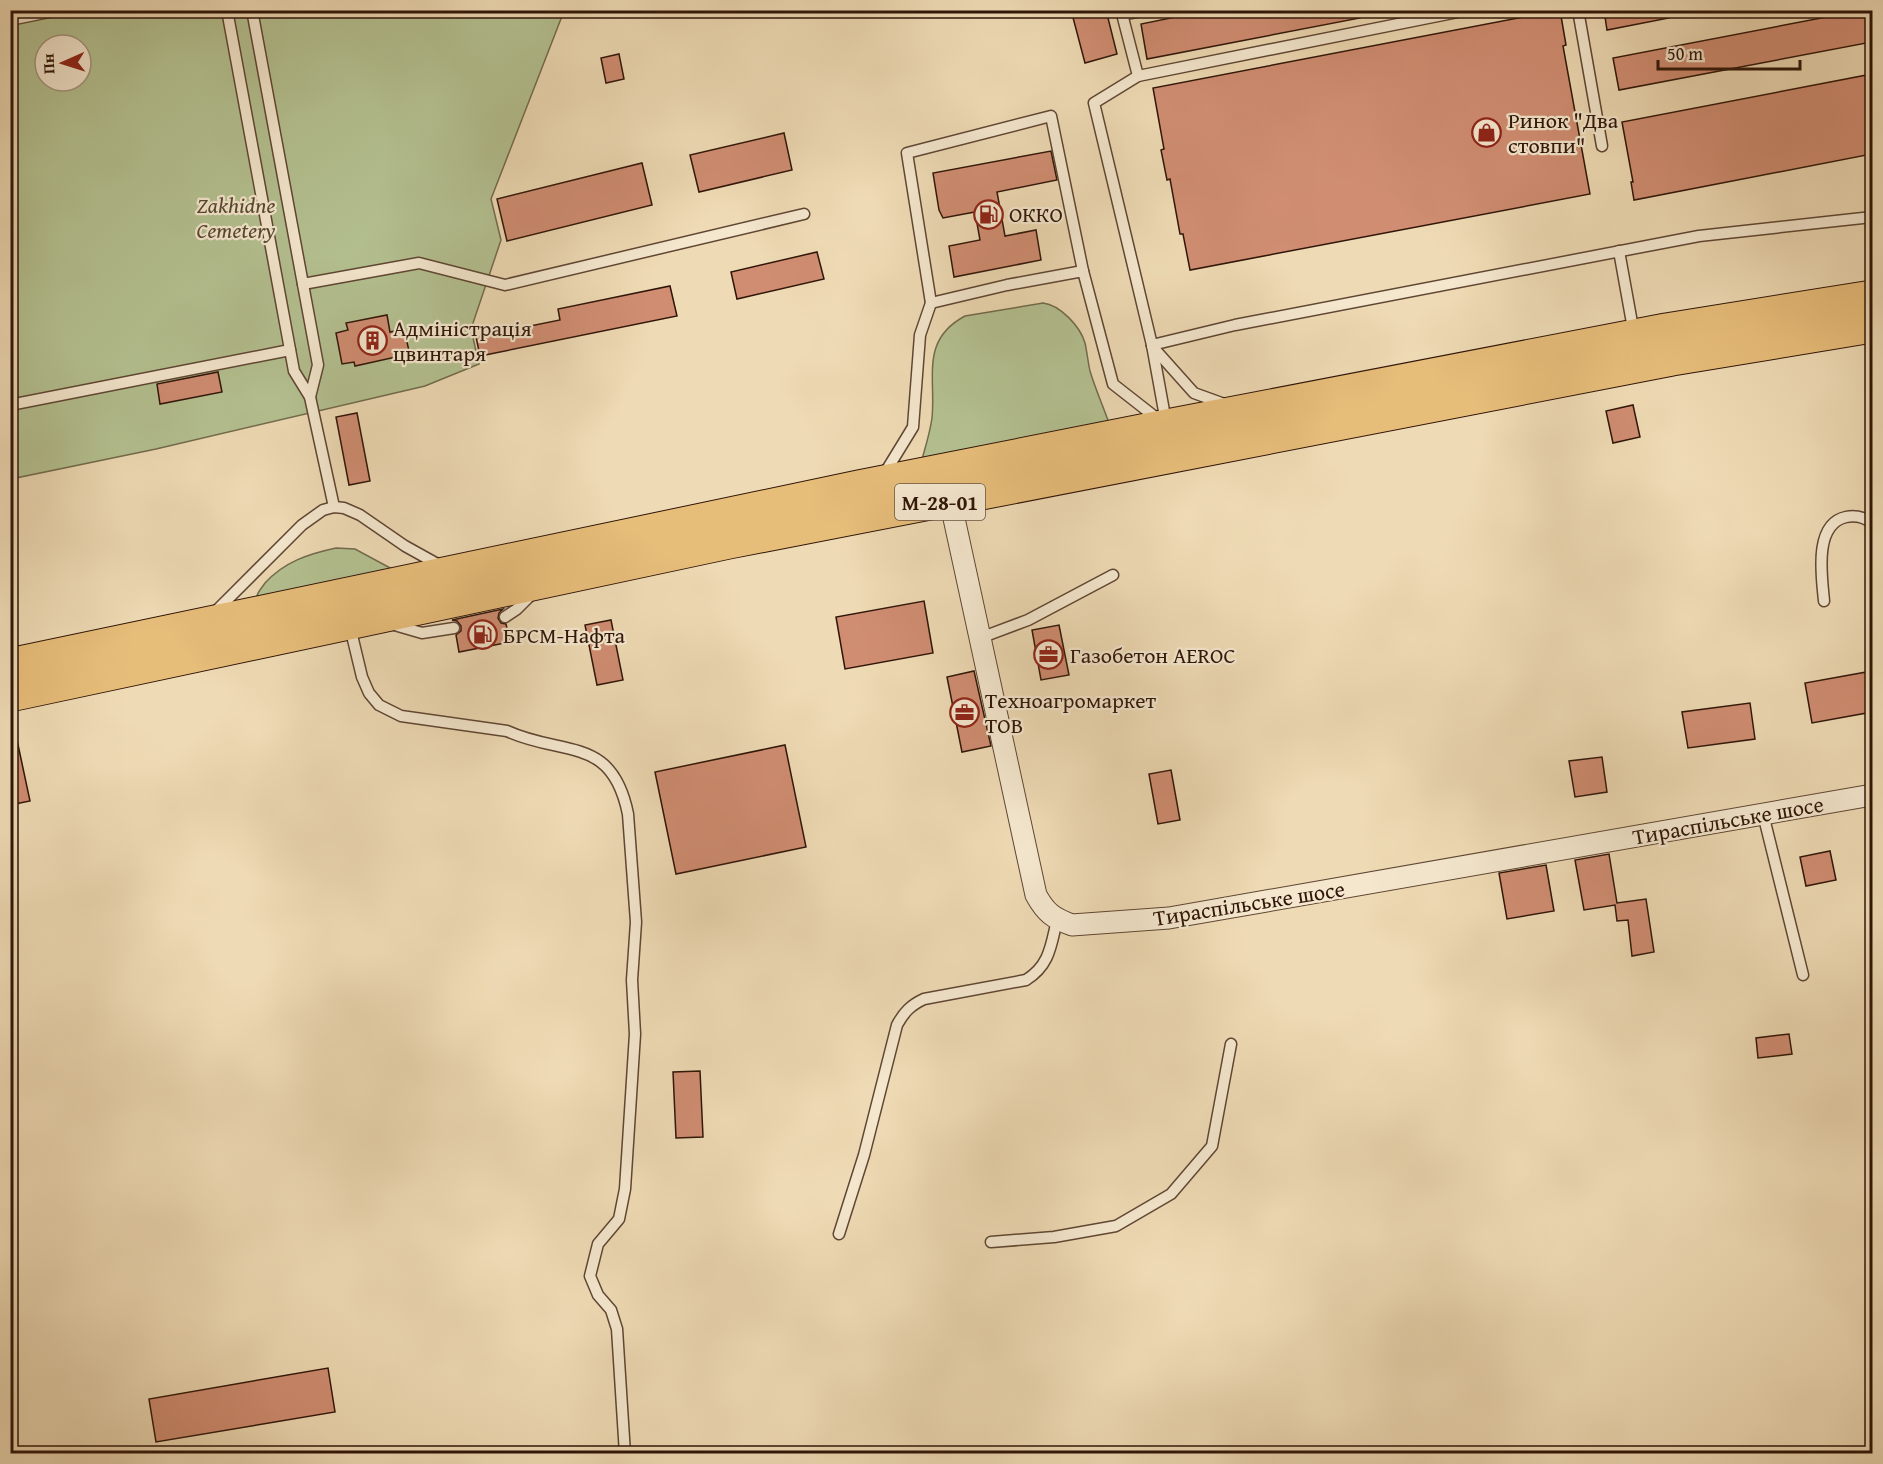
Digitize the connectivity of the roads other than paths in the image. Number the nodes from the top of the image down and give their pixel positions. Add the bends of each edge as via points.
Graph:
1 (59, 10) edge
2 (227, 10) edge
3 (252, 10) edge
4 (1147, 10) edge
5 (1468, 10) edge
6 (1578, 10) edge
7 (1121, 13) edge
8 (10, 20) edge
9 (1138, 76) junction
10 (1602, 146) dead end
11 (804, 214) dead end
12 (1872, 217) edge
13 (1619, 251) junction
14 (1083, 271) junction
15 (303, 284) junction
16 (1872, 297) edge
17 (931, 303) junction
18 (1872, 326) edge
19 (1634, 336) junction
20 (1152, 345) junction
21 (290, 350) junction
22 (310, 397) junction
23 (10, 405) edge
24 (1244, 411) junction
25 (1167, 426) junction
26 (878, 484) junction
27 (950, 500) junction
28 (334, 507) junction
29 (1872, 523) edge
30 (452, 572) junction
31 (1113, 575) dead end
32 (546, 580) junction
33 (1824, 602) dead end
34 (505, 617) dead end
35 (360, 620) junction
36 (202, 625) junction
37 (454, 628) dead end
38 (980, 638) junction
39 (10, 665) edge
40 (10, 696) edge
41 (1872, 795) edge
42 (1763, 814) junction
43 (1056, 920) junction
44 (1803, 975) dead end
45 (1231, 1044) dead end
46 (839, 1234) dead end
47 (991, 1242) dead end
48 (625, 1454) edge

1 - 8 lane
2 - 21 lane
3 - 15 lane
4 - 7 lane
5 - 9 lane
6 - 10 lane
7 - 9 lane
9 - 20 lane via 1094,103
11 - 15 lane via 505,285 419,263
12 - 13 lane via 1699,236
13 - 19 lane
13 - 20 lane via 1235,325
14 - 17 lane
14 - 17 lane via 1051,116 907,153
14 - 25 lane via 1113,384
15 - 22 lane via 318,365
16 - 19 highway, М-28-01
17 - 26 lane via 920,335 914,427
18 - 27 highway, М-28-01 via 1672,359
19 - 24 highway, М-28-01
20 - 24 lane via 1194,393
20 - 25 lane
21 - 22 lane via 294,371
21 - 23 lane
22 - 28 lane
24 - 25 highway, М-28-01
25 - 26 highway, М-28-01
26 - 30 highway, М-28-01
27 - 32 highway, М-28-01
27 - 38 street
28 - 30 lane via 360,515
28 - 36 lane via 322,510 302,525
29 - 33 lane via 1866,518 1847,517 1833,523 1827,531 1822,555
30 - 36 highway, М-28-01
31 - 38 lane via 1028,620
32 - 34 lane
32 - 35 highway, М-28-01
35 - 37 lane via 422,633
35 - 40 highway, М-28-01
35 - 48 lane via 362,677 379,705 401,716 507,731 589,753 613,772 621,786 628,814 636,922 632,980 635,1034 625,1189 619,1219 598,1244 590,1276 617,1329
36 - 39 highway, М-28-01
38 - 43 street via 1036,895
41 - 42 street, Тираспільське шосе
42 - 43 street, Тираспільське шосе via 1169,918 1072,926
42 - 44 lane
43 - 46 lane via 1049,953 1036,974 1026,980 924,999 903,1013
45 - 47 lane via 1212,1146 1171,1194 1116,1226 1054,1237

